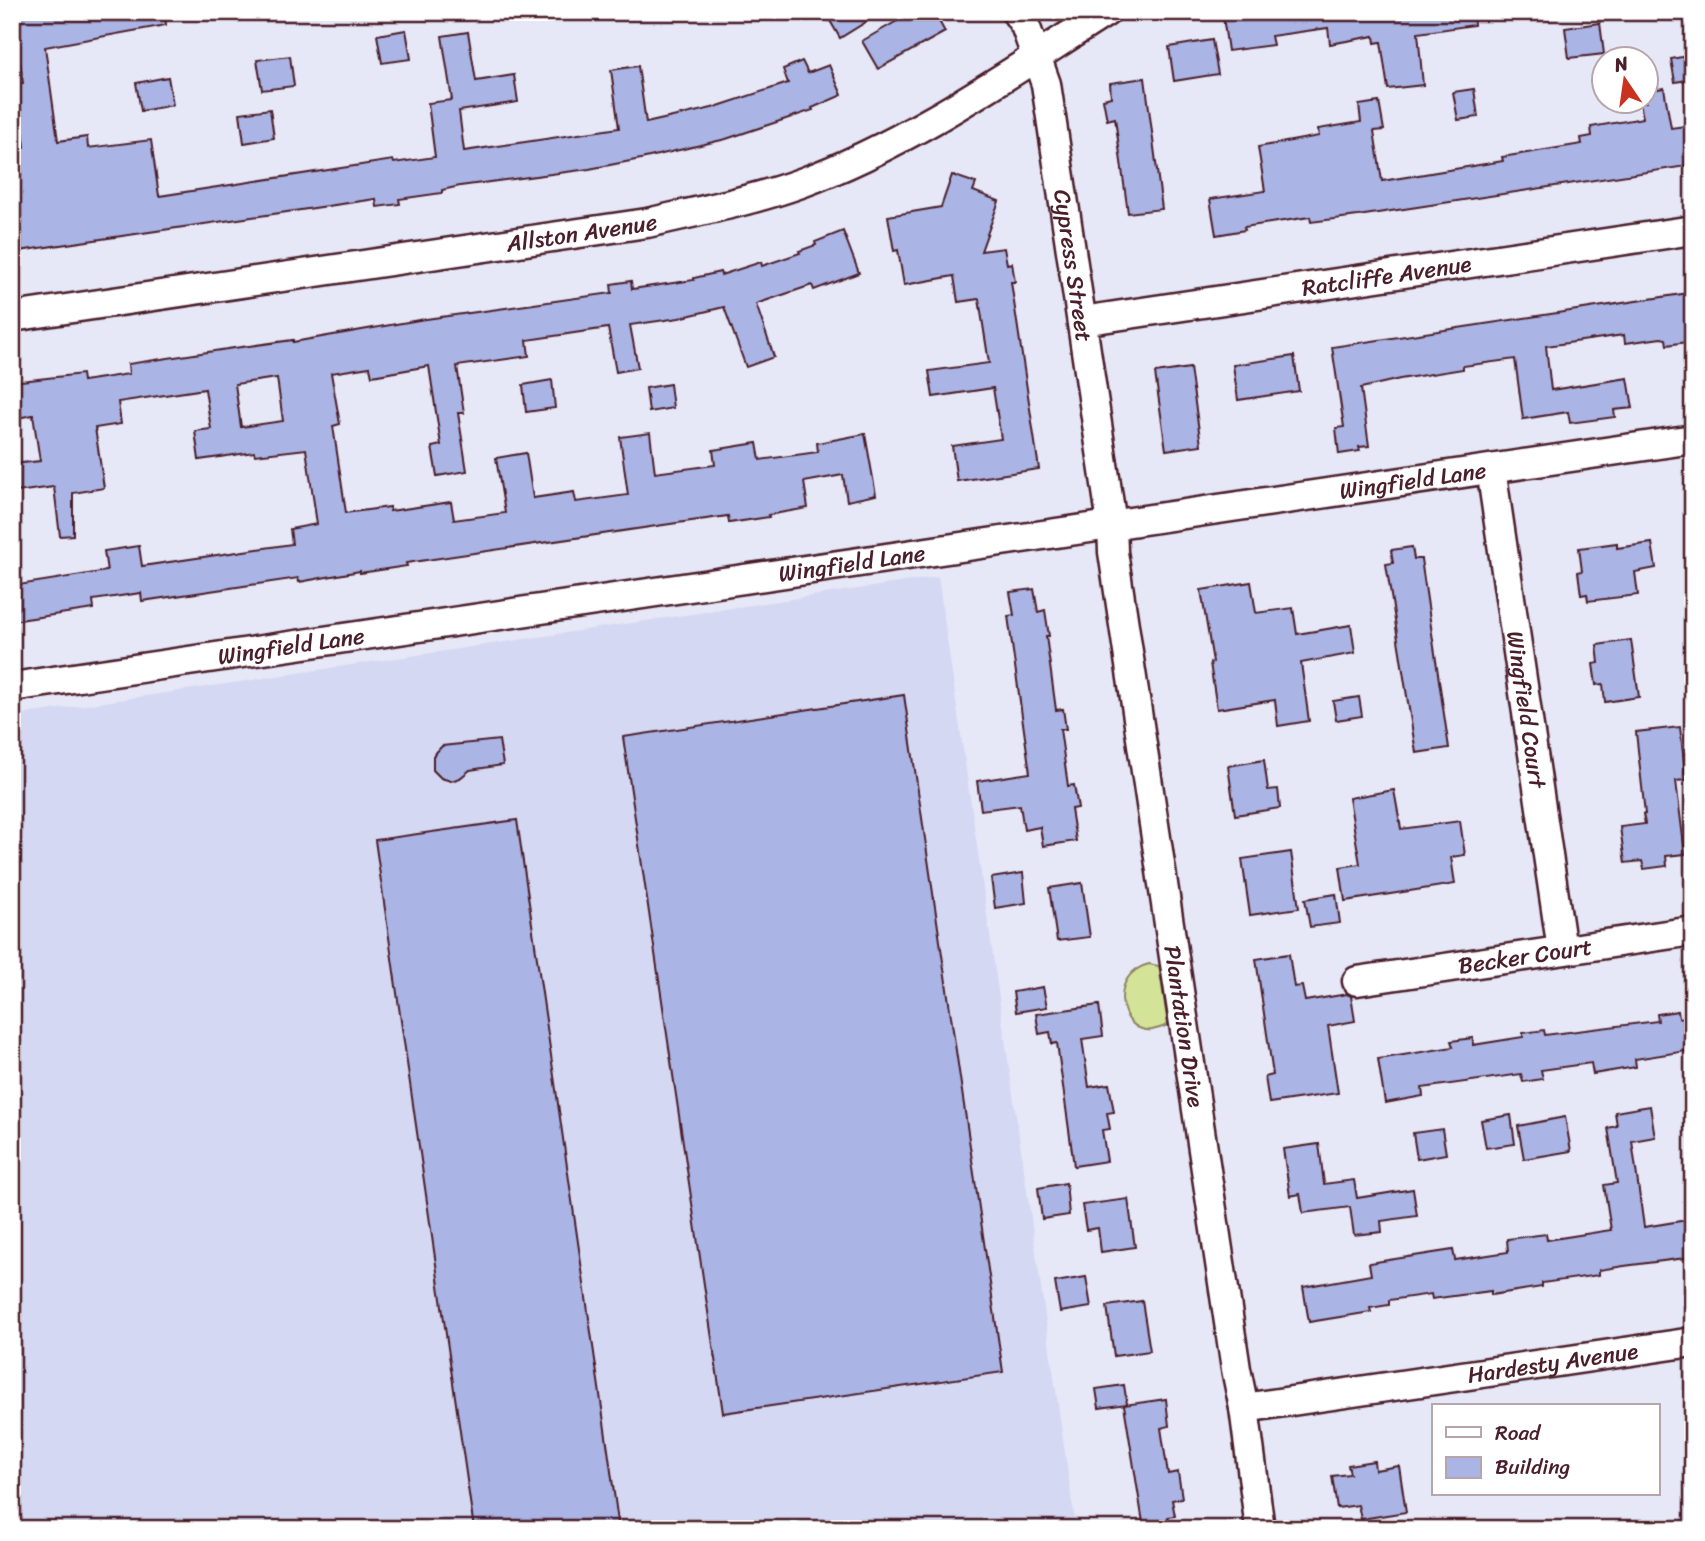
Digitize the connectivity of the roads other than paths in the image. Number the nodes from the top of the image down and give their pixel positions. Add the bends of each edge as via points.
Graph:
1 (1016, 12) edge
2 (1106, 12) edge
3 (1036, 56) junction
4 (1693, 230) edge
5 (12, 317) edge
6 (1082, 321) junction
7 (1693, 439) edge
8 (1491, 469) junction
9 (1112, 524) junction
10 (12, 687) edge
11 (1693, 931) edge
12 (1562, 950) junction
13 (1357, 981) dead end
14 (1693, 1342) edge
15 (1244, 1408) junction
16 (1260, 1529) edge

1 - 3 street, Cypress Street
2 - 3 street, Allston Avenue
3 - 5 street, Allston Avenue via 895,141 800,183 733,204 647,223
3 - 6 street, Cypress Street via 1046,84
4 - 6 street, Ratcliffe Avenue
6 - 9 street, Cypress Street
7 - 8 street, Wingfield Lane
8 - 9 street, Wingfield Lane
8 - 12 street, Wingfield Court
9 - 10 street, Wingfield Lane
9 - 15 street, Plantation Drive
11 - 12 street, Becker Court
12 - 13 street, Becker Court
14 - 15 street, Hardesty Avenue
15 - 16 street, Plantation Drive

